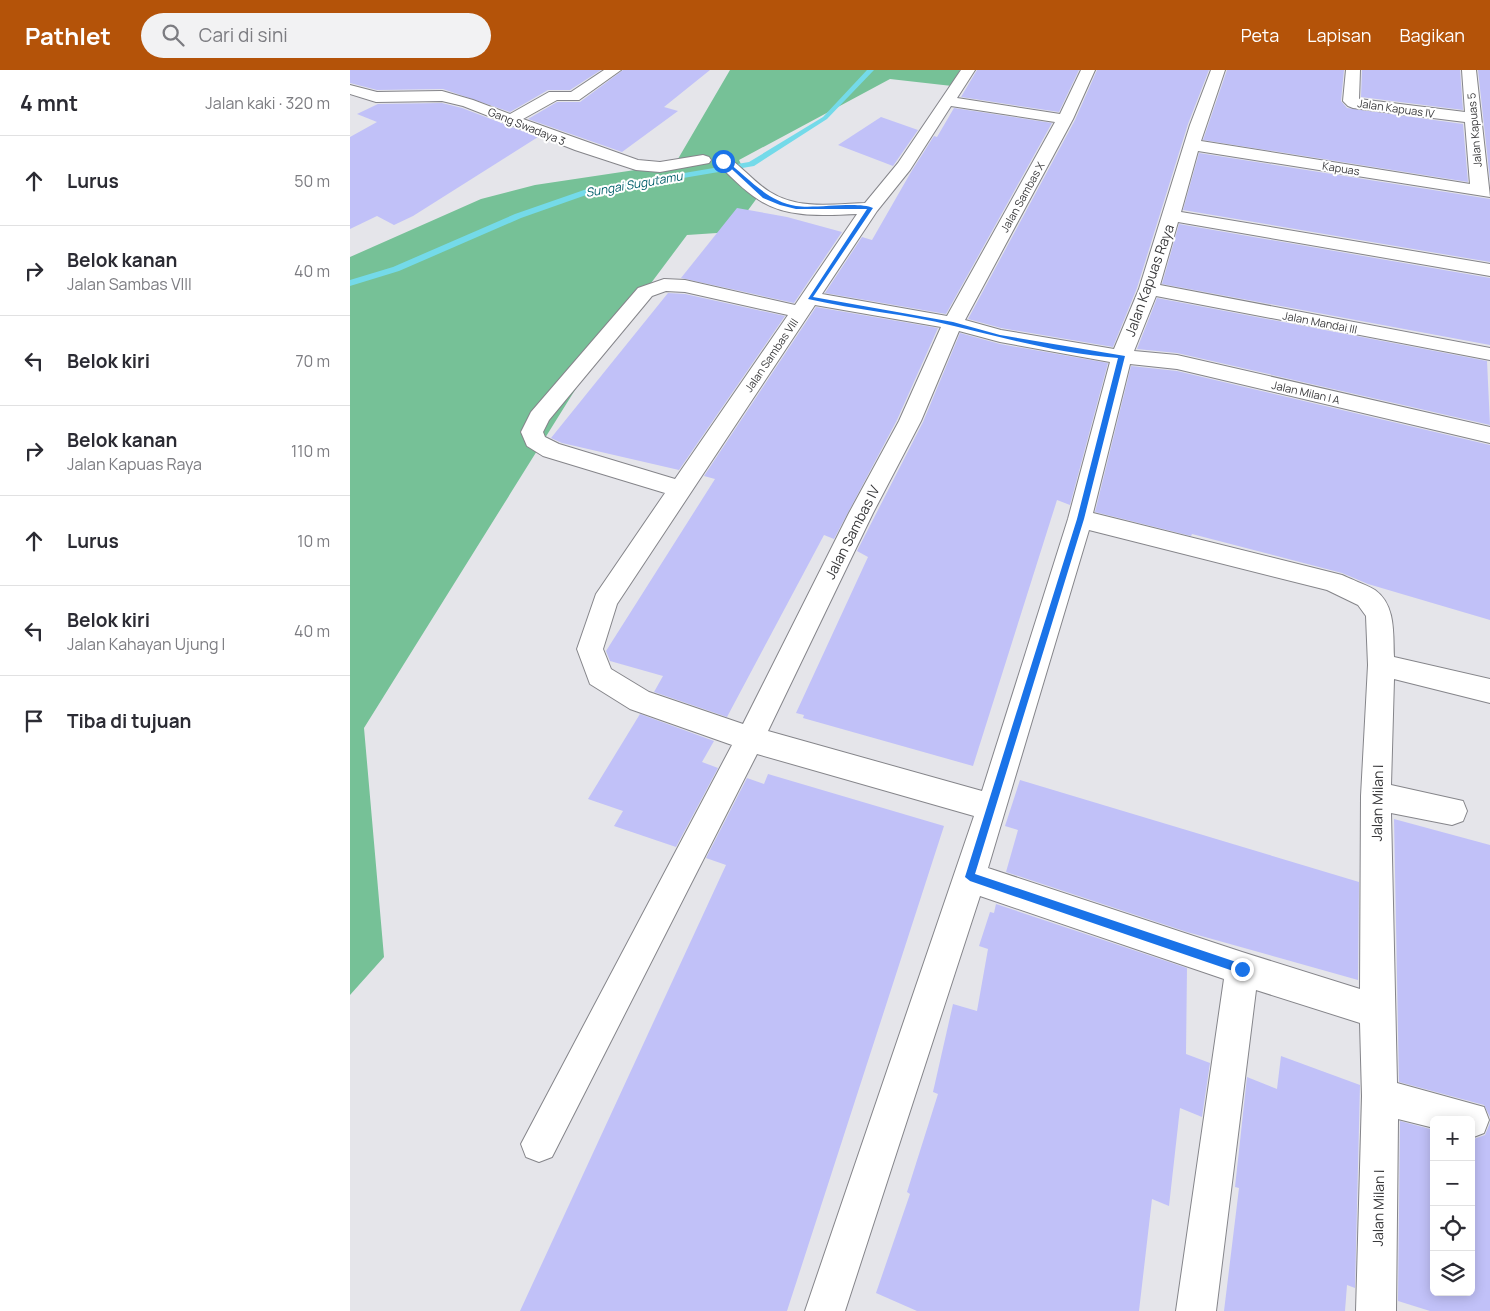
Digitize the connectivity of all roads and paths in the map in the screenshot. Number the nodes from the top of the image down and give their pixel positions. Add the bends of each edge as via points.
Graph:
1 (614, 70) edge
2 (968, 70) edge
3 (1088, 70) edge
4 (1218, 70) edge
5 (1353, 70) edge
6 (1469, 70) edge
7 (350, 89) edge
8 (946, 101) junction
9 (1065, 118) junction
10 (1473, 118) junction
11 (510, 120) junction
12 (1193, 145) junction
13 (703, 160) dead end
14 (723, 161) dead end
15 (1484, 191) edge
16 (870, 208) junction
17 (1172, 216) junction
18 (1490, 270) edge
19 (1149, 289) junction
20 (805, 305) junction
21 (953, 324) junction
22 (1490, 354) edge
23 (1122, 356) junction
24 (1490, 435) edge
25 (680, 489) junction
26 (1080, 519) junction
27 (1382, 664) junction
28 (1490, 691) edge
29 (750, 740) junction
30 (1376, 796) junction
31 (990, 807) junction
32 (1452, 812) dead end
33 (970, 877) junction
34 (1242, 969) junction
35 (1376, 1011) junction
36 (1380, 1096) junction
37 (1456, 1116) edge
38 (1475, 1121) edge
39 (1490, 1125) edge
40 (538, 1144) dead end
41 (825, 1311) edge
42 (1196, 1311) edge
43 (1376, 1311) edge

1 - 11 street via 574,97 554,95
2 - 8 street, Jalan Sambas VIII
3 - 9 street, Jalan Sambas X
4 - 12 street, Jalan Kapuas Raya
5 - 10 street, Jalan Kapuas IV via 1353,103
6 - 10 street, Jalan Kapuas 5
7 - 11 street, Gang Swadaya 3 via 376,97 442,96 468,102
8 - 9 street
8 - 16 street, Jalan Sambas VIII via 904,166
9 - 21 street, Jalan Sambas X
10 - 15 street, Jalan Kapuas 5
11 - 13 street, Gang Swadaya 3 via 636,165 660,167
12 - 15 street, Kapuas
12 - 17 street, Jalan Kapuas Raya
14 - 16 street via 765,197 789,206
16 - 20 street, Jalan Sambas VIII
17 - 18 street
17 - 19 street, Jalan Kapuas Raya
19 - 22 street, Jalan Mandai III
19 - 23 street, Jalan Kapuas Raya
20 - 21 street, Jalan Milan I A
20 - 25 street, Jalan Sambas VIII
20 - 25 street, Jalan Milan I A via 685,286 664,285 645,292 539,417 532,432 535,441 551,450
21 - 23 street, Jalan Milan I A via 1000,336
21 - 29 street, Jalan Sambas IV via 910,420
23 - 24 street, Jalan Milan I A via 1177,362
23 - 26 street, Jalan Kapuas Raya
25 - 29 street, Jalan Sambas VIII via 605,601 590,649 600,676 640,701
26 - 27 street, Jalan Milan I via 1334,582 1367,598 1380,614
26 - 31 street, Jalan Kapuas Raya
27 - 28 street
27 - 30 street, Jalan Milan I
29 - 31 street
29 - 40 street, Jalan Sambas IV
30 - 32 street
30 - 35 street, Jalan Milan I
31 - 33 street, Jalan Kapuas Raya
33 - 34 street
33 - 41 street, Jalan Kapuas Raya
34 - 35 street
34 - 42 street
35 - 36 street, Jalan Milan I
36 - 37 street
36 - 43 street, Jalan Milan I
38 - 39 street

